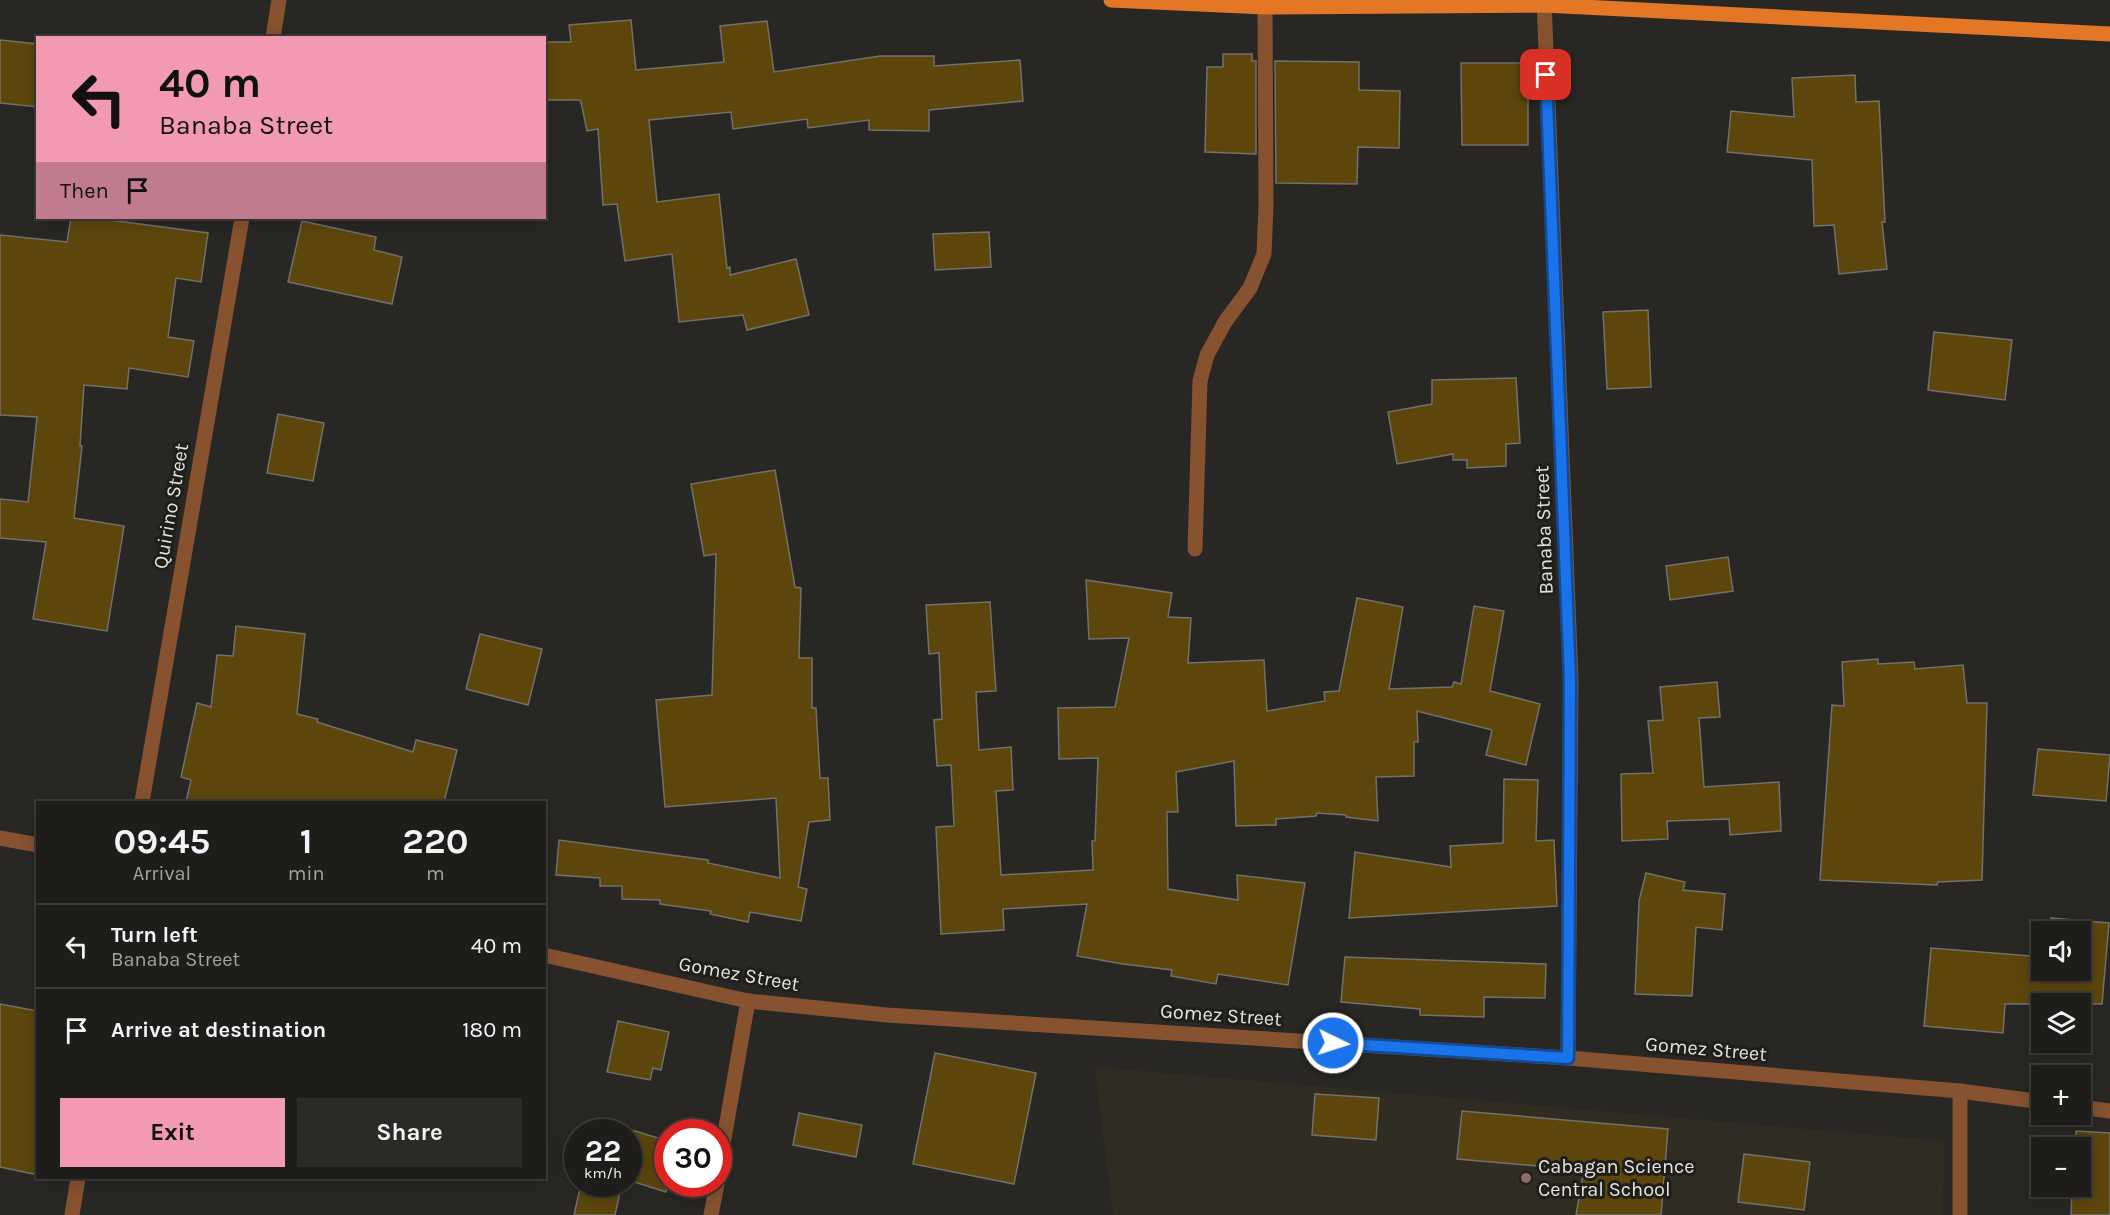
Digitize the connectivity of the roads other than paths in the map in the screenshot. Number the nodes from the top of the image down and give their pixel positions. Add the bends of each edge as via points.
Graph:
1 (279, 0) edge
2 (1111, 0) edge
3 (1544, 2) edge
4 (1264, 7) junction
5 (2110, 34) edge
6 (273, 36) edge
7 (242, 219) edge
8 (1195, 549) dead end
9 (142, 801) edge
10 (0, 838) edge
11 (36, 845) edge
12 (546, 955) edge
13 (748, 1000) junction
14 (1568, 1058) junction
15 (1960, 1091) junction
16 (2031, 1101) edge
17 (2091, 1108) edge
18 (2110, 1111) edge
19 (727, 1119) edge
20 (78, 1179) edge
21 (714, 1197) edge
22 (72, 1215) edge
23 (711, 1215) edge
24 (1960, 1215) edge

1 - 6 street
2 - 4 main road
3 - 4 main road
3 - 5 main road
3 - 14 street, Banaba Street via 1570,680
4 - 8 street via 1264,254 1250,288 1207,355 1200,381
7 - 9 street, Quirino Street
10 - 11 street
12 - 13 street, Gomez Street
13 - 14 street, Gomez Street via 887,1015
13 - 19 street
14 - 15 street, Gomez Street
15 - 16 street, Gomez Street
15 - 24 street
17 - 18 street
20 - 22 street
21 - 23 street

